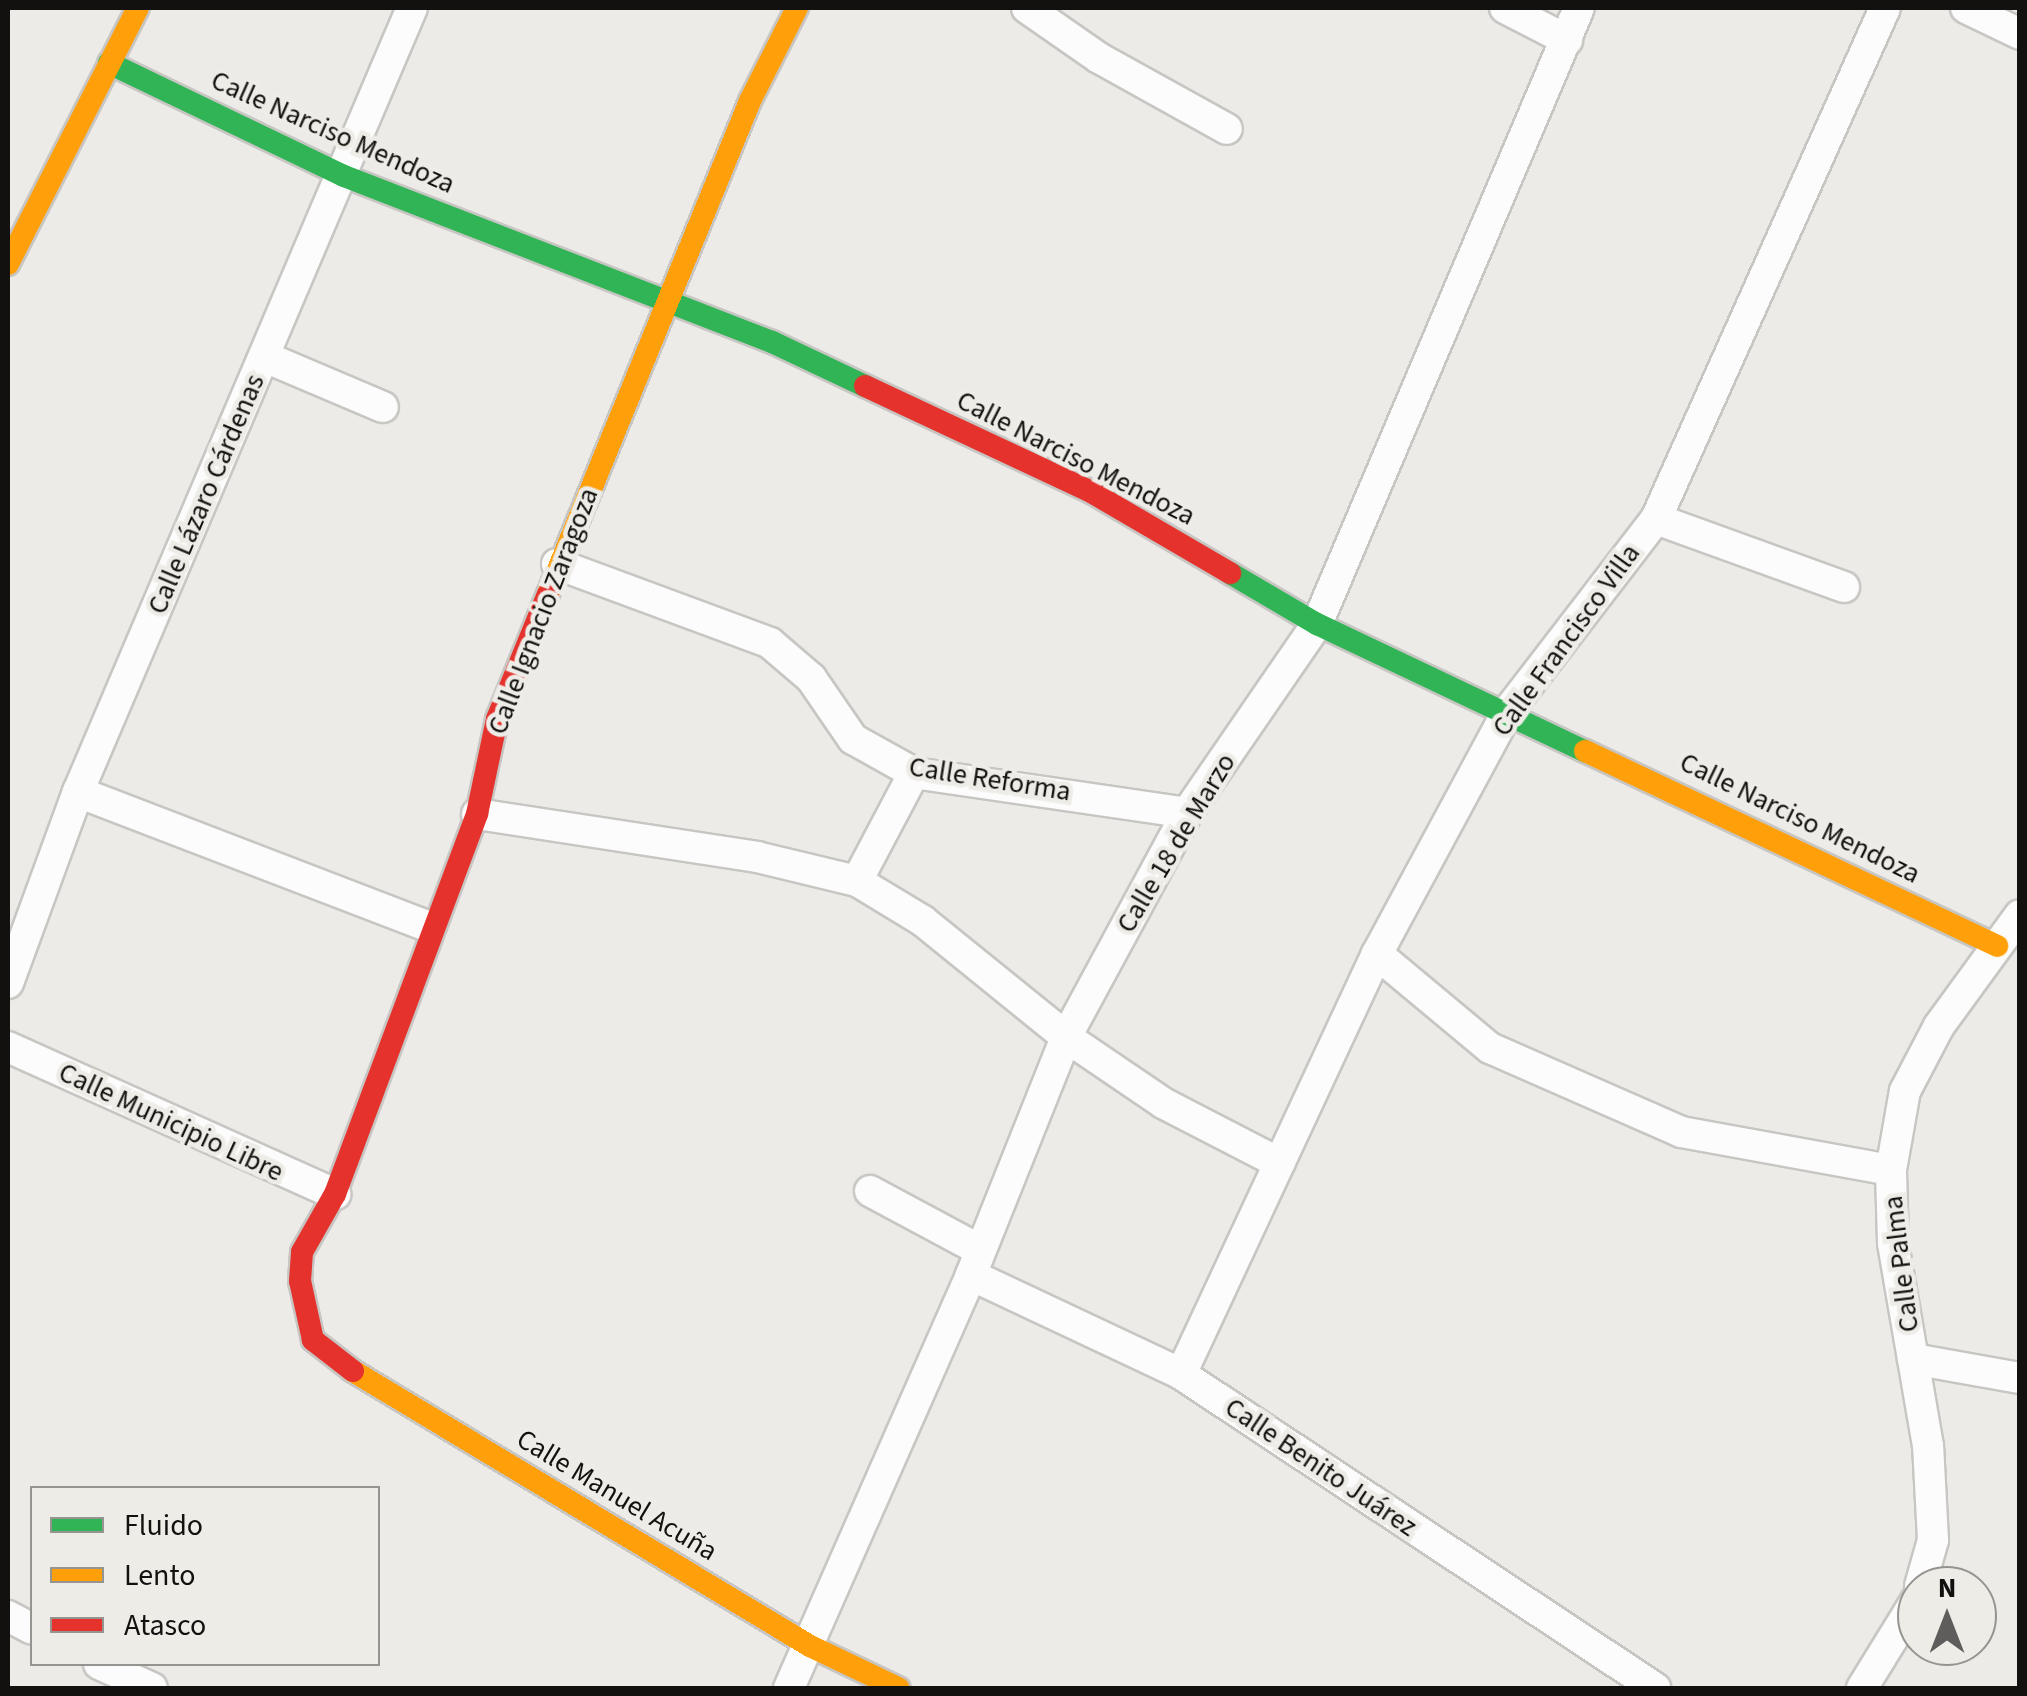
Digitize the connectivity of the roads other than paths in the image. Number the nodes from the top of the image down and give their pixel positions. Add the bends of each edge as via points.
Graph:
1 (138, 8) edge
2 (412, 8) edge
3 (796, 8) edge
4 (1027, 8) edge
5 (1505, 8) edge
6 (1579, 8) edge
7 (1885, 8) edge
8 (1966, 8) edge
9 (2020, 34) edge
10 (1567, 40) junction
11 (109, 63) junction
12 (1227, 129) dead end
13 (344, 176) junction
14 (8, 264) edge
15 (670, 301) junction
16 (264, 357) junction
17 (383, 408) dead end
18 (1656, 518) junction
19 (558, 564) junction
20 (1844, 588) dead end
21 (1318, 624) junction
22 (1508, 711) junction
23 (914, 773) junction
24 (78, 792) junction
25 (1188, 813) junction
26 (478, 814) junction
27 (857, 881) junction
28 (2020, 914) edge
29 (430, 927) junction
30 (1997, 946) junction
31 (1376, 954) junction
32 (8, 983) edge
33 (1066, 1038) junction
34 (8, 1047) edge
35 (1279, 1163) junction
36 (1891, 1170) junction
37 (870, 1191) dead end
38 (335, 1194) junction
39 (976, 1262) junction
40 (314, 1340) joint
41 (1913, 1359) junction
42 (1182, 1374) junction
43 (2020, 1378) edge
44 (1925, 1566) edge
45 (8, 1616) edge
46 (30, 1628) edge
47 (1897, 1631) edge
48 (810, 1646) junction
49 (113, 1667) edge
50 (152, 1688) edge
51 (789, 1688) edge
52 (898, 1688) edge
53 (1655, 1688) edge
54 (1862, 1688) edge

1 - 11 street
2 - 13 street, Calle Lázaro Cárdenas
3 - 15 street, Calle Ignacio Zaragoza via 750,102
4 - 12 street via 1098,58
5 - 10 street
6 - 10 street, Calle 18 de Marzo
7 - 18 street, Calle Francisco Villa
8 - 9 street
10 - 21 street, Calle 18 de Marzo
11 - 13 street, Calle Narciso Mendoza
11 - 14 street
13 - 15 street, Calle Narciso Mendoza
13 - 16 street, Calle Lázaro Cárdenas
15 - 19 street, Calle Ignacio Zaragoza
15 - 21 street, Calle Narciso Mendoza via 1092,493
16 - 17 street
16 - 24 street, Calle Lázaro Cárdenas
18 - 20 street
18 - 22 street, Calle Francisco Villa
19 - 23 street, Calle Reforma via 770,643 811,678 853,740
19 - 26 street, Calle Ignacio Zaragoza via 496,719
21 - 22 street, Calle Narciso Mendoza
21 - 25 street, Calle 18 de Marzo
22 - 30 street, Calle Narciso Mendoza
22 - 31 street, Calle Francisco Villa
23 - 25 street, Calle Reforma
23 - 27 street
24 - 29 street
24 - 32 street, Calle Lázaro Cárdenas
25 - 33 street, Calle 18 de Marzo
26 - 27 street via 757,858
26 - 29 street, Calle Ignacio Zaragoza
27 - 33 street via 923,921
28 - 30 street, Calle Palma
29 - 38 street, Calle Ignacio Zaragoza
30 - 36 street, Calle Palma via 1939,1026 1905,1092
31 - 35 street, Calle Francisco Villa
31 - 36 street via 1490,1048 1628,1110 1681,1132
33 - 35 street via 1163,1103
33 - 39 street, Calle 18 de Marzo
34 - 38 street, Calle Municipio Libre
35 - 42 street, Calle Francisco Villa
36 - 41 street, Calle Palma via 1893,1244
37 - 39 street, Calle Benito Juárez
38 - 40 street, Calle Ignacio Zaragoza via 302,1252 300,1281
39 - 42 street, Calle Benito Juárez
39 - 48 street, Calle 18 de Marzo
40 - 48 street, Calle Manuel Acuña via 362,1378
41 - 43 street
41 - 44 street, Calle Palma via 1928,1446 1932,1540
42 - 53 street, Calle Benito Juárez
45 - 46 street
47 - 54 street
48 - 51 street, Calle 18 de Marzo
48 - 52 street, Calle Manuel Acuña
49 - 50 street

